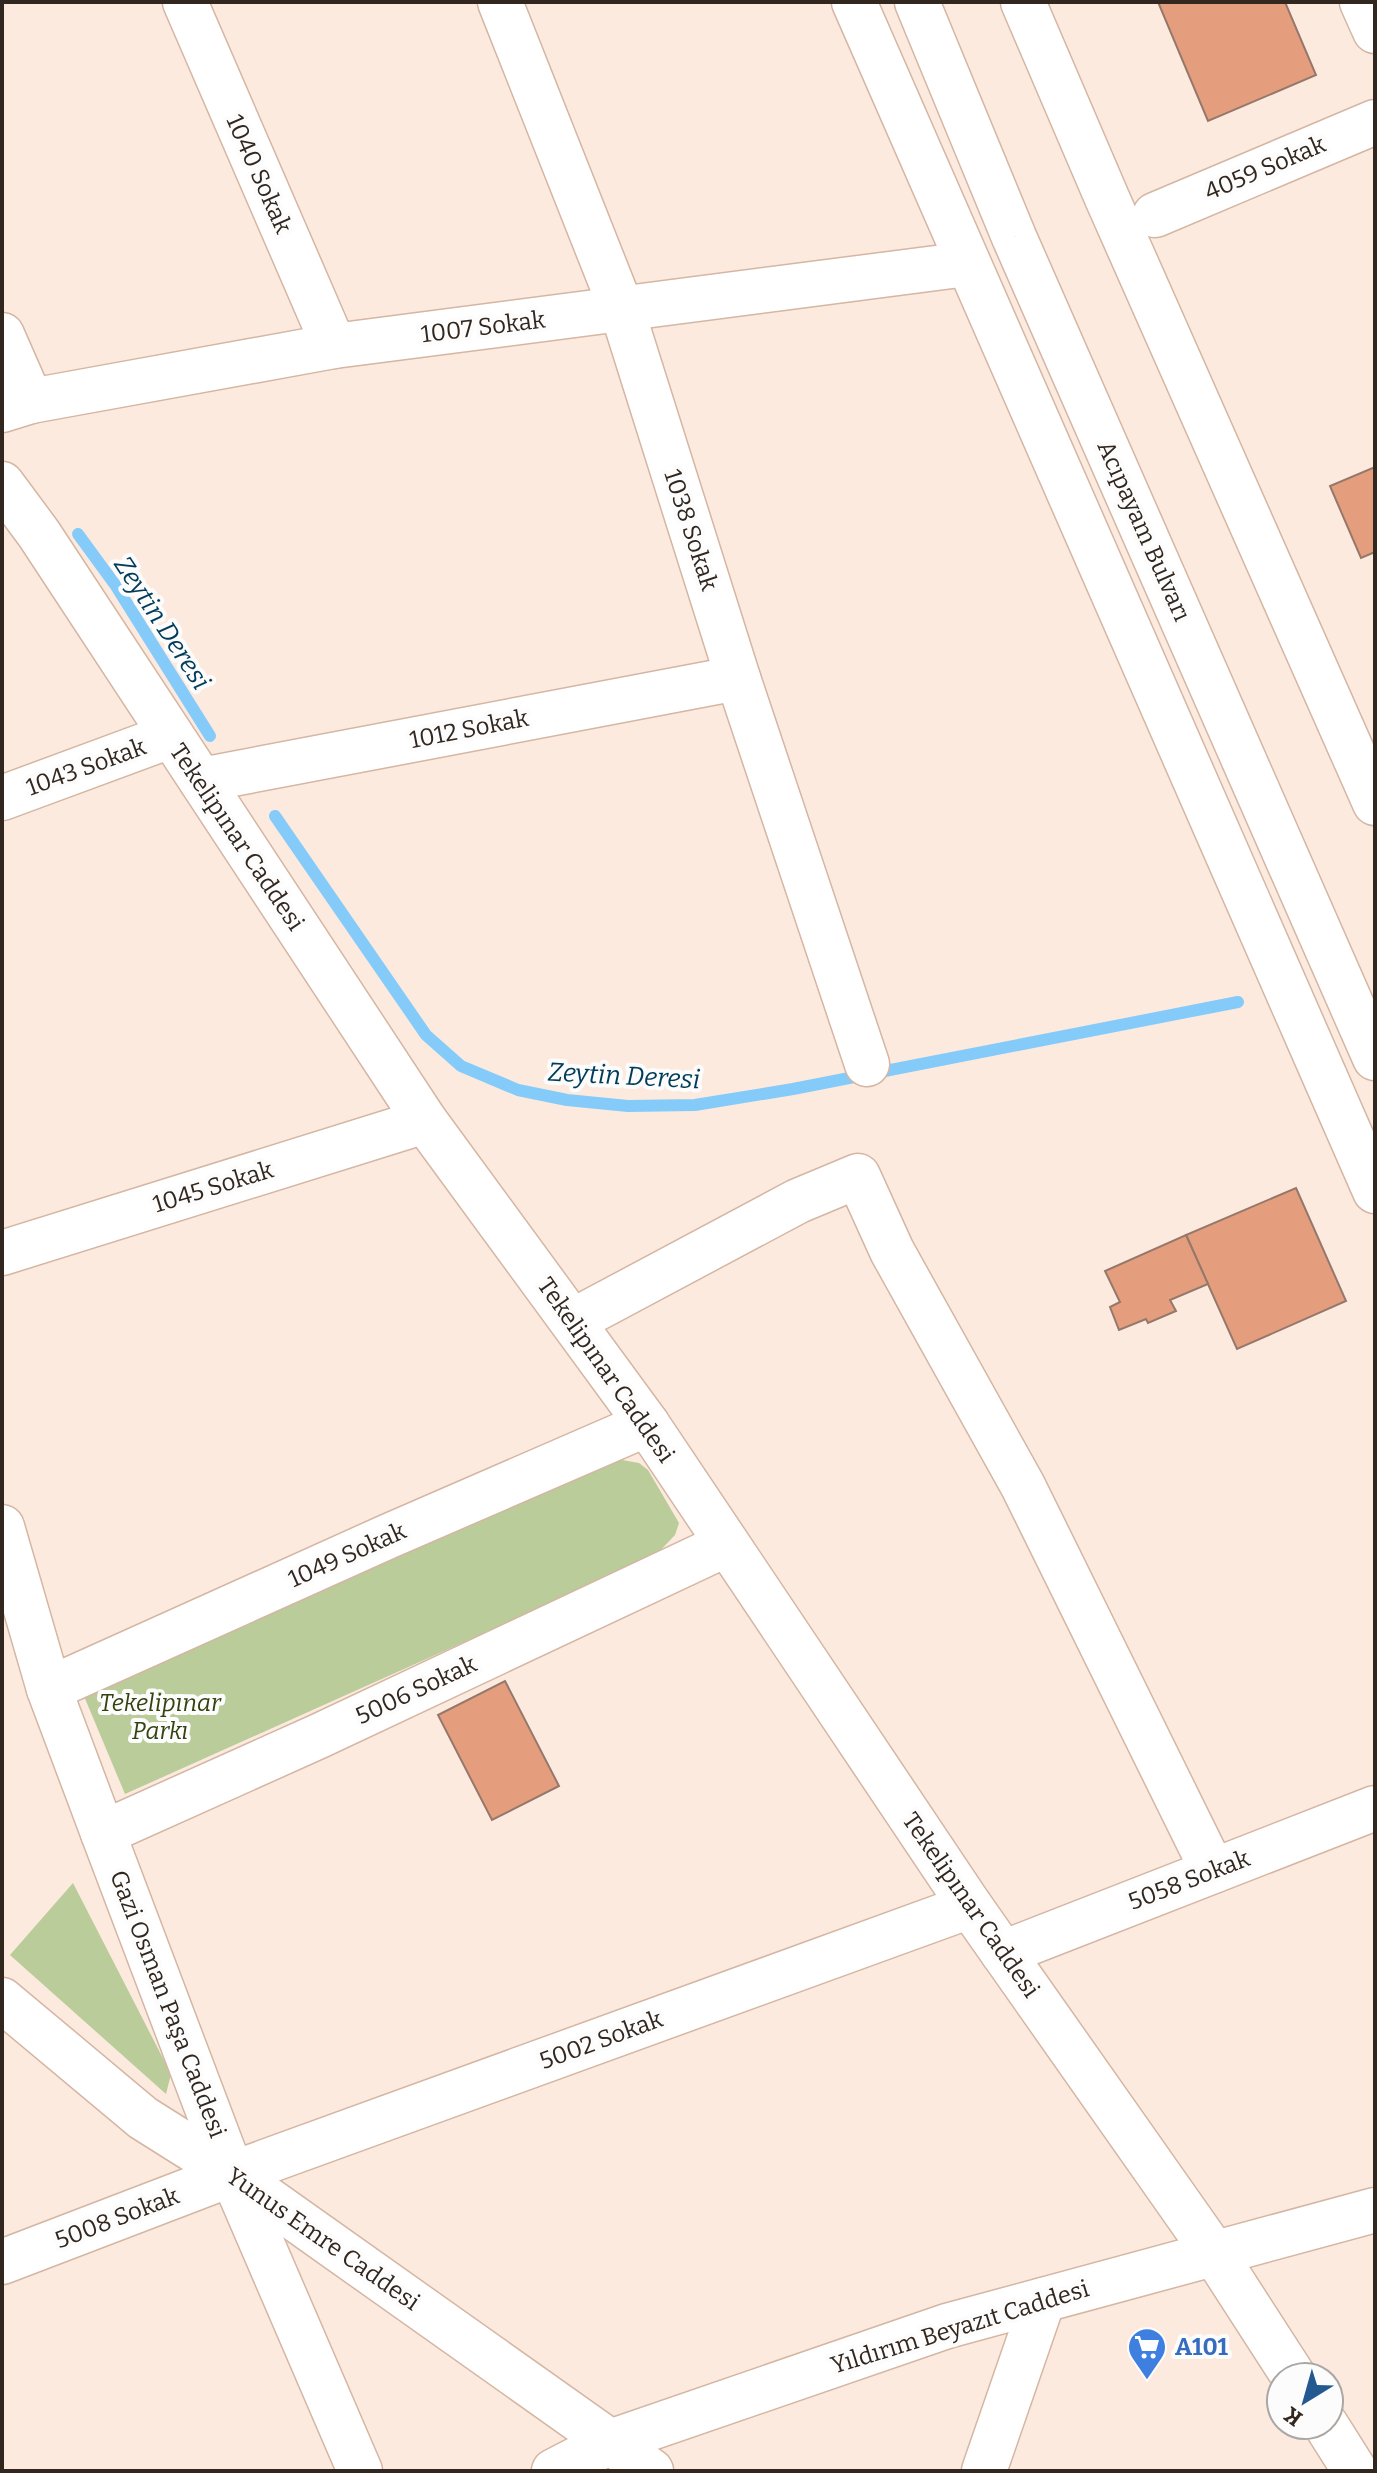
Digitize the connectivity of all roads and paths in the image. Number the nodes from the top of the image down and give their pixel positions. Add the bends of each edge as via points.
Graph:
1 (185, 2) edge
2 (500, 2) edge
3 (854, 2) edge
4 (917, 2) edge
5 (1023, 2) edge
6 (1362, 2) edge
7 (1375, 31) edge
8 (1375, 122) edge
9 (1155, 215) dead end
10 (967, 264) junction
11 (622, 310) junction
12 (2, 335) edge
13 (334, 346) junction
14 (17, 405) edge
15 (2, 484) edge
16 (738, 678) junction
17 (170, 736) junction
18 (201, 780) junction
19 (2, 798) edge
20 (1375, 803) edge
21 (1375, 1058) edge
22 (867, 1064) dead end
23 (425, 1121) junction
24 (1375, 1191) edge
25 (2, 1253) edge
26 (573, 1321) junction
27 (647, 1424) junction
28 (2, 1527) edge
29 (727, 1544) junction
30 (13, 1607) edge
31 (49, 1689) junction
32 (1375, 1808) edge
33 (103, 1833) junction
34 (1213, 1871) junction
35 (970, 1906) junction
36 (1003, 1953) junction
37 (2, 2000) edge
38 (232, 2174) junction
39 (1375, 2210) edge
40 (1214, 2253) junction
41 (2, 2262) edge
42 (1043, 2300) junction
43 (1284, 2361) edge
44 (1336, 2441) edge
45 (610, 2442) junction
46 (360, 2471) edge
47 (554, 2471) edge
48 (651, 2471) edge
49 (984, 2471) edge
50 (1355, 2471) edge

1 - 13 street, 1040 Sokak
2 - 11 street, 1038 Sokak
3 - 10 street
4 - 21 street, Acıpayam Bulvarı via 1014,237
5 - 20 street
6 - 7 street
8 - 9 street, 4059 Sokak
10 - 11 street, 1007 Sokak
10 - 24 street
11 - 13 street, 1007 Sokak
11 - 16 street, 1038 Sokak
12 - 14 street
13 - 14 street, 1007 Sokak
15 - 17 street, Tekelipınar Caddesi
16 - 18 street, 1012 Sokak
16 - 22 street, 1038 Sokak
17 - 18 street, Tekelipınar Caddesi
17 - 19 street, 1043 Sokak
18 - 23 street, Tekelipınar Caddesi
23 - 25 street, 1045 Sokak
23 - 26 street, Tekelipınar Caddesi
26 - 27 street, Tekelipınar Caddesi
26 - 34 street via 798,1201 858,1176 892,1251 1023,1486
27 - 29 street, Tekelipınar Caddesi
27 - 31 street, 1049 Sokak
28 - 30 street, Gazi Osman Paşa Caddesi
29 - 33 street, 5006 Sokak
29 - 35 street, Tekelipınar Caddesi
30 - 31 street, Gazi Osman Paşa Caddesi
31 - 33 street, Gazi Osman Paşa Caddesi
32 - 34 street, 5058 Sokak
33 - 38 street, Gazi Osman Paşa Caddesi
34 - 36 street, 5058 Sokak
35 - 36 street, Tekelipınar Caddesi
35 - 38 street, 5002 Sokak
36 - 40 street, Tekelipınar Caddesi
37 - 38 street, Yunus Emre Caddesi via 143,2118
38 - 41 street, 5008 Sokak
38 - 45 street, Yunus Emre Caddesi
38 - 46 street, Gazi Osman Paşa Caddesi
39 - 40 street, Yıldırım Beyazıt Caddesi
40 - 42 street, Yıldırım Beyazıt Caddesi
40 - 43 street, Tekelipınar Caddesi
42 - 45 street, Yıldırım Beyazıt Caddesi via 947,2326
42 - 49 street
44 - 50 street
45 - 47 street, Yıldırım Beyazıt Caddesi
45 - 48 street, Yunus Emre Caddesi

